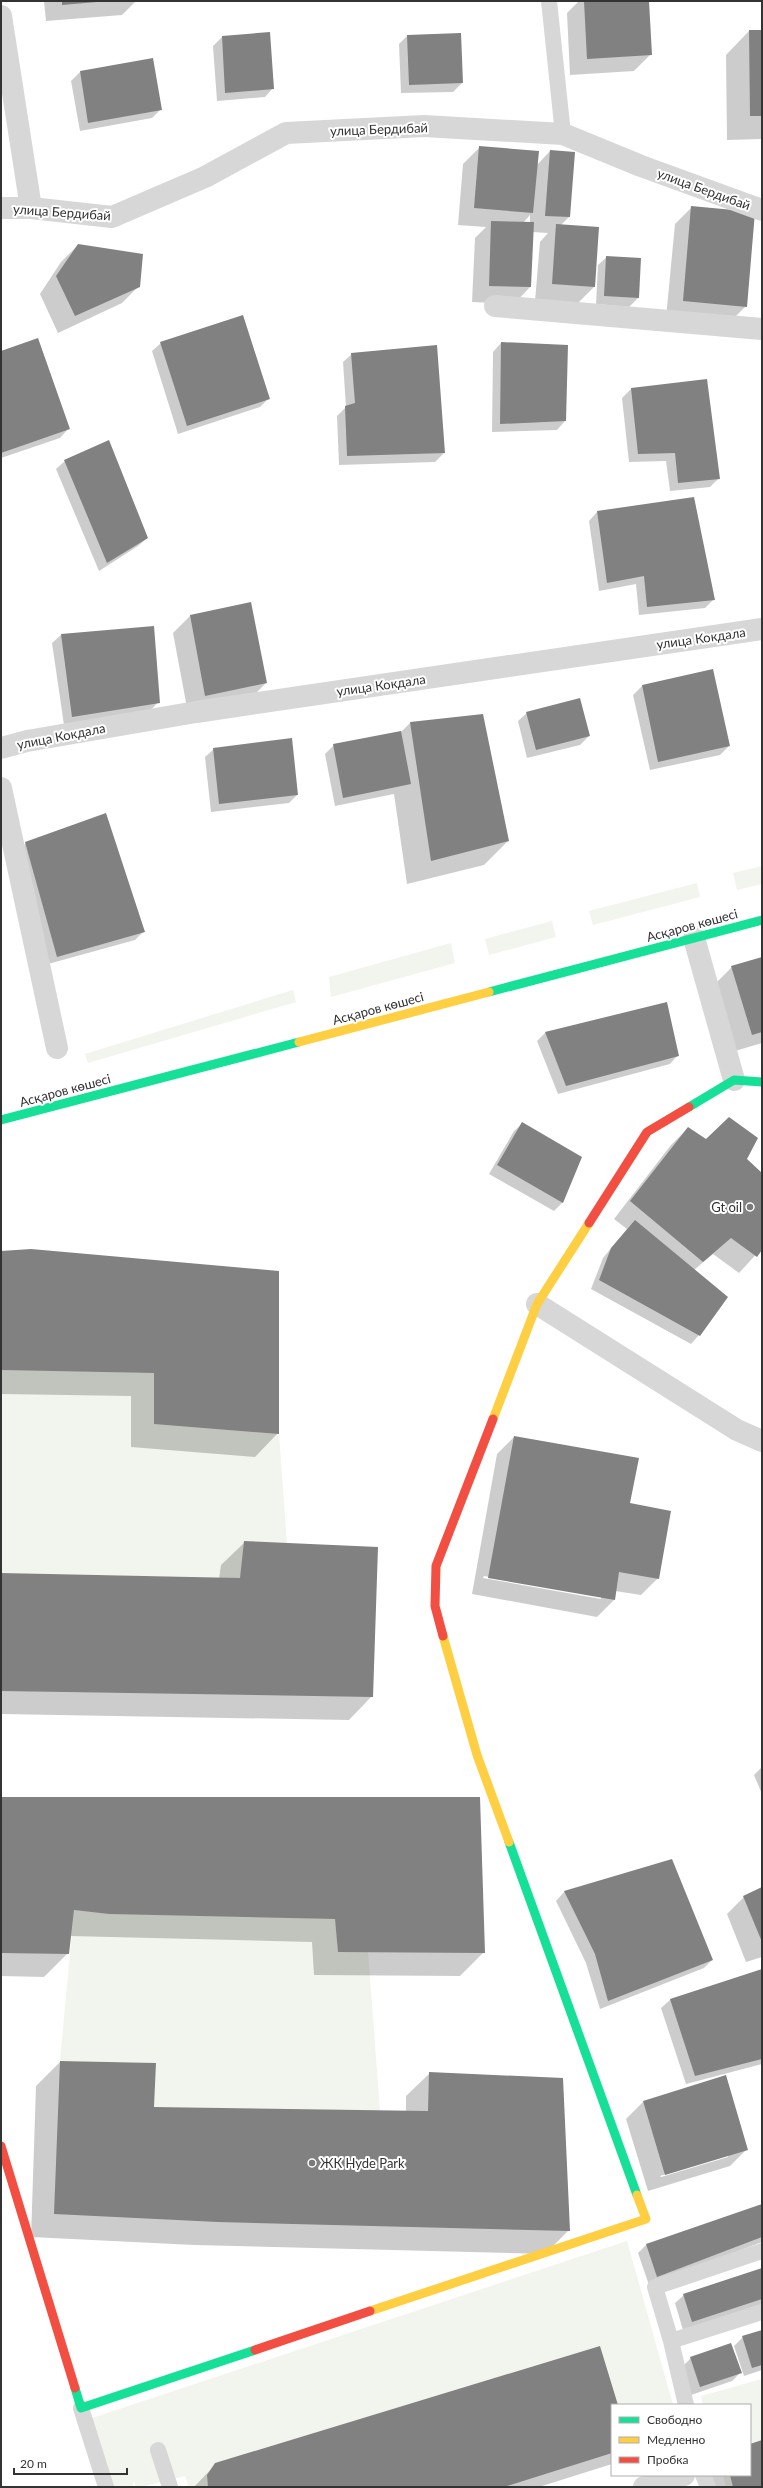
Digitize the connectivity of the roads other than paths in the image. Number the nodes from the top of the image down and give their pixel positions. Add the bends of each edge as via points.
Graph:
1 (549, 1) edge
2 (1, 16) edge
3 (562, 134) junction
4 (1, 208) edge
5 (31, 208) junction
6 (762, 210) edge
7 (494, 306) dead end
8 (762, 328) edge
9 (762, 629) edge
10 (1, 748) edge
11 (1, 788) edge
12 (762, 920) edge
13 (694, 938) junction
14 (57, 1048) dead end
15 (734, 1080) junction
16 (762, 1082) edge
17 (1, 1120) edge
18 (537, 1304) junction
19 (762, 1441) edge
20 (1, 2146) edge
21 (762, 2251) edge
22 (762, 2312) edge
23 (671, 2341) junction
24 (686, 2404) edge
25 (81, 2408) junction
26 (158, 2450) dead end
27 (681, 2476) edge
28 (703, 2476) edge
29 (106, 2487) edge
30 (170, 2487) edge
31 (644, 2487) edge
32 (708, 2487) edge

1 - 3 lane
2 - 5 street
3 - 5 street, улица Бердибай via 424,126 286,133 205,177 112,217
3 - 6 street, улица Бердибай
4 - 5 street, улица Бердибай
7 - 8 street
9 - 10 street, улица Кокдала via 196,712 27,741
11 - 14 street
12 - 13 street, Асқаров көшесі
13 - 15 street
13 - 17 street, Асқаров көшесі
15 - 16 street
15 - 18 street via 647,1132
18 - 19 street via 737,1430
18 - 25 street via 436,1566 435,1606 477,1755 646,2219
20 - 25 street
21 - 23 lane via 655,2287
22 - 23 lane
23 - 24 lane
25 - 29 lane
26 - 30 lane
27 - 31 street
28 - 32 lane

